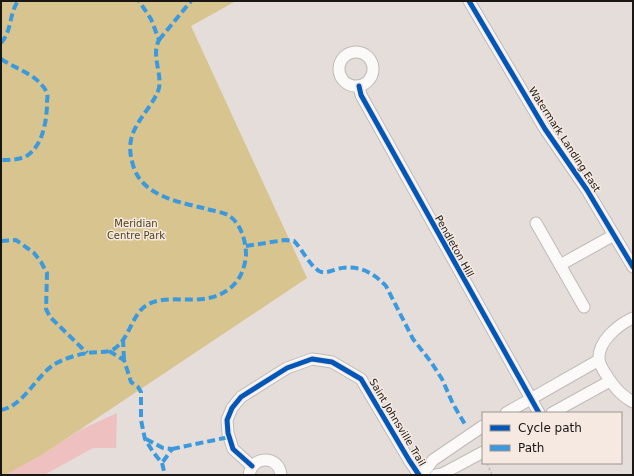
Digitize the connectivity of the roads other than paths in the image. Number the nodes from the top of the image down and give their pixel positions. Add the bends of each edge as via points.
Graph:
1 (469, 1) edge
2 (359, 86) dead end
3 (536, 223) dead end
4 (614, 235) junction
5 (560, 265) junction
6 (633, 267) edge
7 (584, 307) dead end
8 (633, 318) edge
9 (599, 360) junction
10 (610, 381) junction
11 (531, 399) junction
12 (633, 402) edge
13 (508, 412) edge
14 (538, 412) edge
15 (554, 412) edge
16 (482, 427) edge
17 (482, 453) edge
18 (251, 471) edge
19 (281, 475) edge
20 (421, 475) edge
21 (436, 475) edge

1 - 4 street, Watermark Landing East via 545,129 588,190
2 - 11 street, Pendleton Hill via 361,95
3 - 5 street
4 - 5 street
4 - 6 street, Watermark Landing East
5 - 7 street
8 - 9 street via 606,339 601,347
9 - 10 street
9 - 11 street
10 - 12 street
10 - 15 street
11 - 13 street
11 - 14 street, Pendleton Hill
16 - 20 street via 433,460
17 - 21 street
18 - 19 street, Saint Johnsville Trail via 260,460 271,461 279,467
18 - 20 street, Saint Johnsville Trail via 234,449 228,433 227,420 232,408 241,397 287,368 312,359 332,362 361,379 409,460

